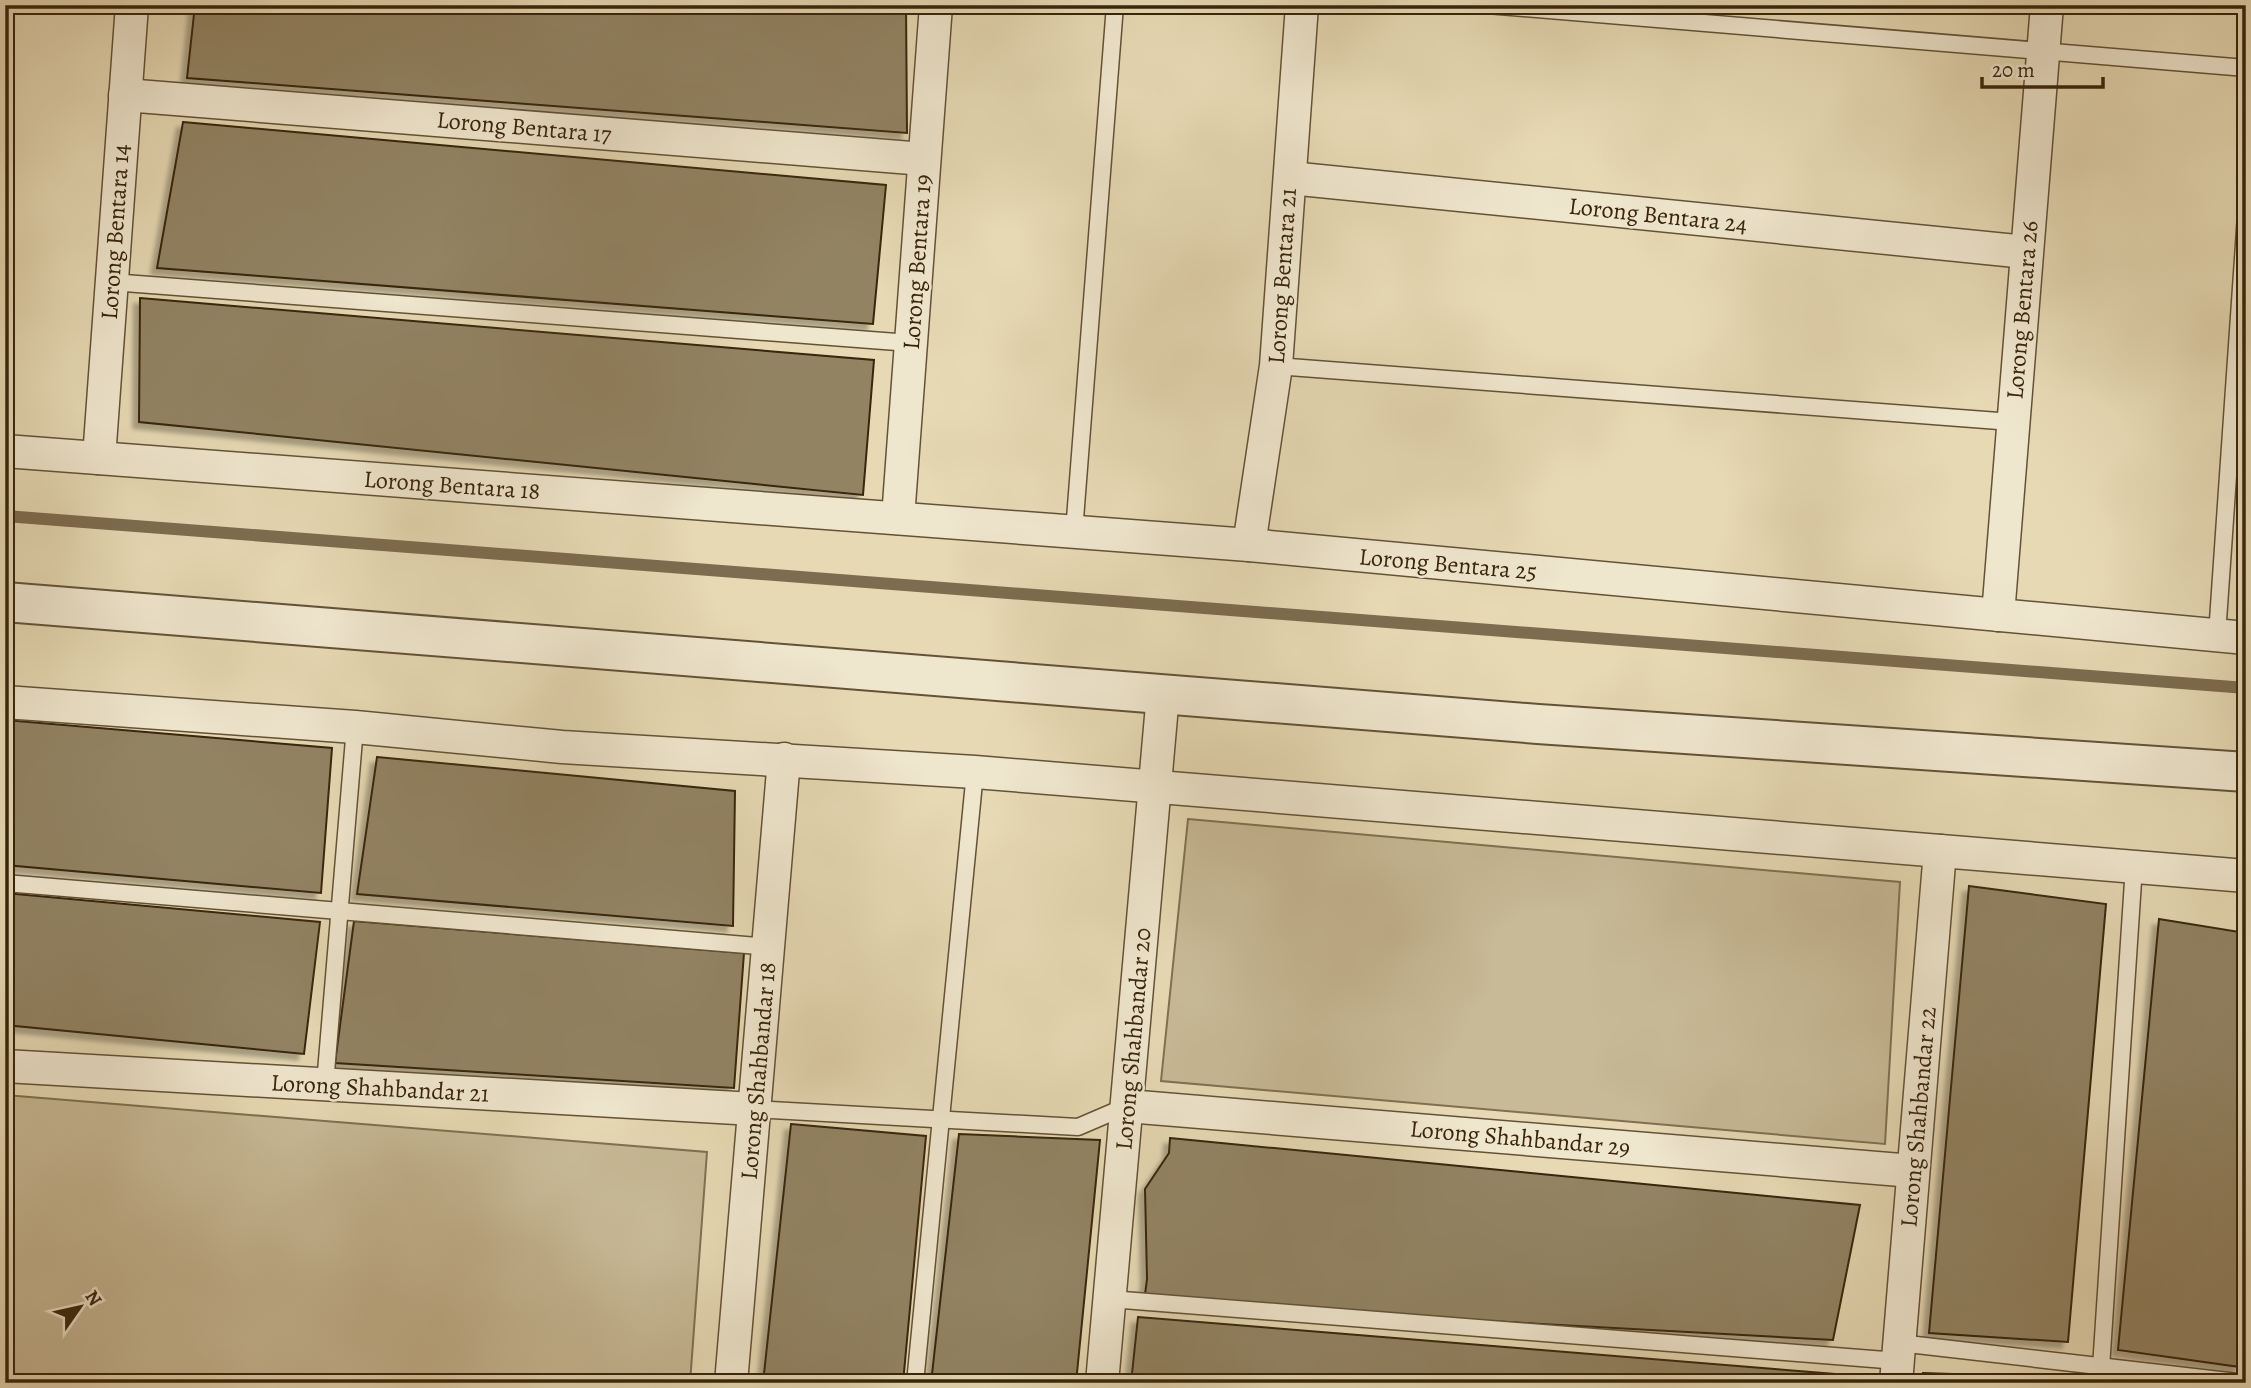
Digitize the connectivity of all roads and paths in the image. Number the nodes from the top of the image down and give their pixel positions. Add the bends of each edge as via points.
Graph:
1 (132, 5) edge
2 (936, 5) edge
3 (1115, 5) edge
4 (1303, 5) edge
5 (1487, 5) edge
6 (2047, 5) edge
7 (2043, 51) junction
8 (2246, 68) edge
9 (125, 95) junction
10 (924, 159) junction
11 (1290, 178) junction
12 (2246, 215) edge
13 (2026, 252) junction
14 (111, 282) junction
15 (911, 343) junction
16 (1276, 366) junction
17 (2012, 422) junction
18 (5, 451) edge
19 (99, 458) junction
20 (898, 518) junction
21 (1074, 532) junction
22 (1249, 545) junction
23 (5, 603) edge
24 (1998, 615) junction
25 (2231, 637) edge
26 (1163, 694) junction
27 (5, 702) edge
28 (355, 727) junction
29 (785, 759) junction
30 (975, 772) junction
31 (2246, 772) edge
32 (1155, 789) junction
33 (1940, 851) junction
34 (2134, 866) junction
35 (2246, 876) edge
36 (5, 883) edge
37 (339, 911) junction
38 (769, 947) junction
39 (5, 1066) edge
40 (325, 1084) junction
41 (1126, 1106) junction
42 (754, 1109) junction
43 (941, 1122) junction
44 (1913, 1171) junction
45 (1110, 1299) junction
46 (1898, 1362) edge
47 (2101, 1374) edge
48 (731, 1383) edge
49 (915, 1383) edge
50 (1102, 1383) edge
51 (2246, 1383) edge

1 - 9 street, Lorong Bentara 14
2 - 10 street, Lorong Bentara 19
3 - 21 lane
4 - 11 street, Lorong Bentara 21
5 - 7 lane
6 - 7 street, Lorong Bentara 26
7 - 8 lane
7 - 13 street, Lorong Bentara 26
9 - 10 street, Lorong Bentara 17
9 - 14 street, Lorong Bentara 14
10 - 15 street, Lorong Bentara 19
11 - 13 street, Lorong Bentara 24
11 - 16 street, Lorong Bentara 21
12 - 25 lane
13 - 17 street, Lorong Bentara 26
14 - 15 lane
14 - 19 street, Lorong Bentara 14
15 - 20 street, Lorong Bentara 19
16 - 17 lane
16 - 22 street, Lorong Bentara 21
17 - 24 street, Lorong Bentara 26
18 - 19 street, Lorong Bentara 18
19 - 20 street, Lorong Bentara 18
20 - 21 street, Lorong Bentara 25
21 - 22 street, Lorong Bentara 25
22 - 24 street, Lorong Bentara 25
23 - 26 street
24 - 25 street, Lorong Bentara 25
26 - 31 street
26 - 32 street, Lorong Shahbandar 20
27 - 28 street
28 - 29 street via 562,747
28 - 37 lane
29 - 30 street
29 - 38 street, Lorong Shahbandar 18
30 - 32 street
30 - 43 lane
32 - 33 street
32 - 41 street, Lorong Shahbandar 20
33 - 34 street
33 - 44 street, Lorong Shahbandar 22
34 - 35 street
34 - 47 lane
36 - 37 lane
37 - 38 lane
37 - 40 lane
38 - 42 street, Lorong Shahbandar 18
39 - 40 street, Lorong Shahbandar 21
40 - 42 street, Lorong Shahbandar 21
41 - 43 lane via 1078,1127
41 - 44 street, Lorong Shahbandar 29
41 - 45 street, Lorong Shahbandar 20
42 - 43 lane
42 - 48 street, Lorong Shahbandar 18
43 - 49 lane
44 - 46 street, Lorong Shahbandar 22
45 - 46 lane
45 - 50 street, Lorong Shahbandar 20
46 - 47 lane
47 - 51 lane

